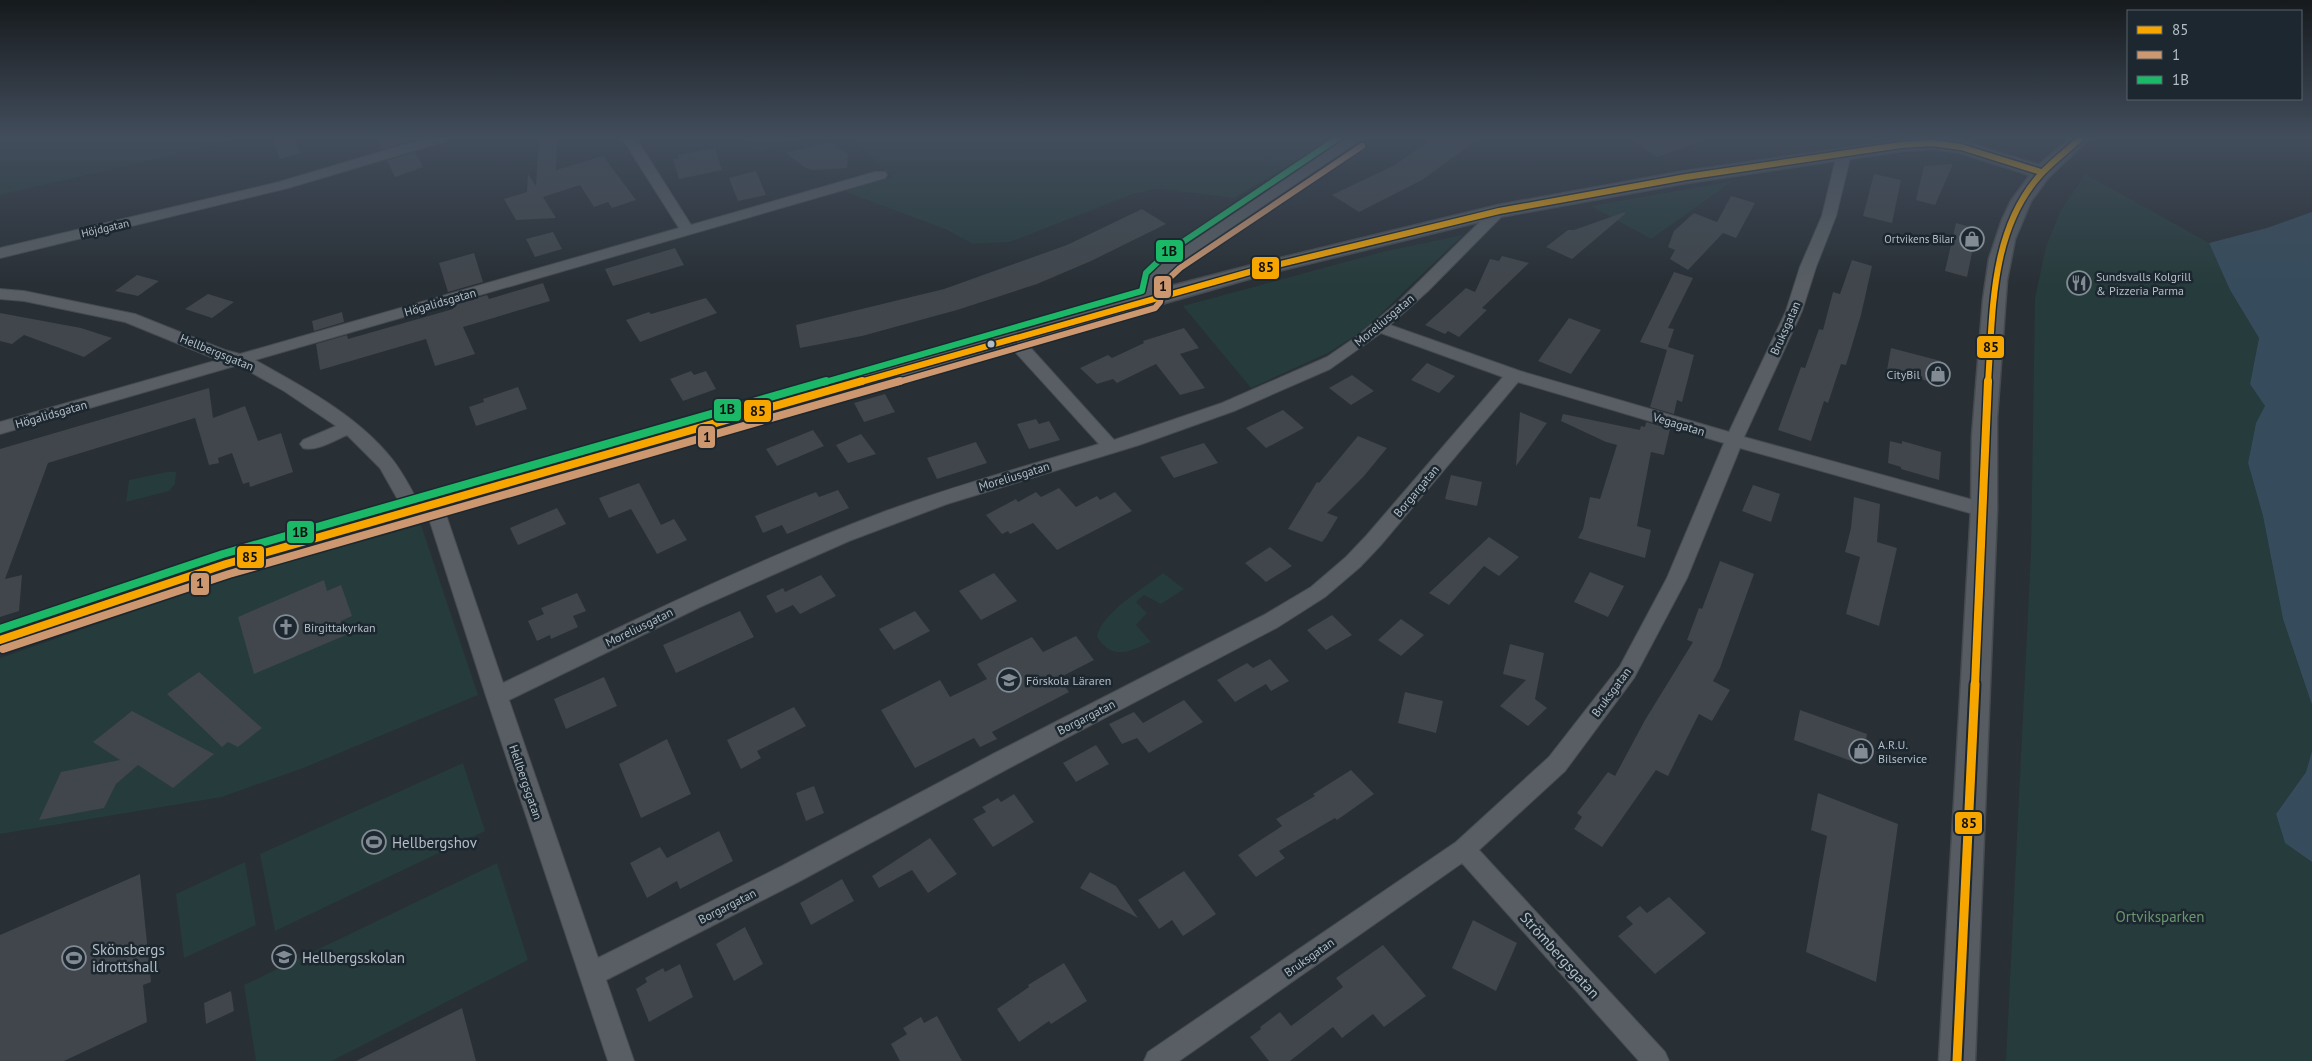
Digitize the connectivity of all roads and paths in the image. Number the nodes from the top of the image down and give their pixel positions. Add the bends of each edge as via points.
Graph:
1 (273, 188) edge
2 (661, 188) edge
3 (837, 188) edge
4 (1282, 188) edge
5 (1628, 188) edge
6 (1836, 188) edge
7 (2030, 188) edge
8 (1499, 211) junction
9 (688, 231) junction
10 (0, 253) edge
11 (0, 294) edge
12 (1150, 299) junction
13 (1379, 326) junction
14 (1012, 338) junction
15 (240, 359) junction
16 (1514, 374) junction
17 (350, 427) junction
18 (0, 428) edge
19 (1734, 440) junction
20 (309, 444) dead end
21 (1111, 447) junction
22 (423, 506) junction
23 (1984, 510) junction
24 (0, 640) edge
25 (496, 696) junction
26 (1464, 849) junction
27 (591, 975) junction
28 (621, 1061) edge
29 (1158, 1061) edge
30 (1656, 1061) edge
31 (1957, 1061) edge

1 - 10 street, Höjdgatan
2 - 9 street
3 - 9 street, Högalidsgatan
4 - 12 street via 1174,260 1154,279
5 - 8 street
6 - 19 street, Bruksgatan via 1798,301
7 - 23 street via 2013,216 2000,257 1994,294 1982,459
8 - 12 street
8 - 13 street, Moreliusgatan
9 - 15 street, Högalidsgatan
11 - 15 street, Hellbergsgatan via 129,318
12 - 14 street
13 - 16 street, Vegagatan
13 - 21 street, Moreliusgatan via 1338,358 1225,410
14 - 21 street
14 - 22 street
15 - 17 street, Hellbergsgatan
15 - 18 street, Högalidsgatan
16 - 19 street, Vegagatan
16 - 27 street, Borgargatan via 1373,541 1318,592 1211,654
17 - 20 street
17 - 22 street, Hellbergsgatan
19 - 23 street, Vegagatan
19 - 26 street, Bruksgatan via 1678,578 1627,672 1557,764
21 - 25 street, Moreliusgatan via 939,499 820,544 752,573
22 - 24 street via 226,564
22 - 25 street, Hellbergsgatan
23 - 31 street
25 - 27 street, Hellbergsgatan
26 - 29 street, Bruksgatan
26 - 30 street, Strömbergsgatan
27 - 28 street, Hellbergsgatan

